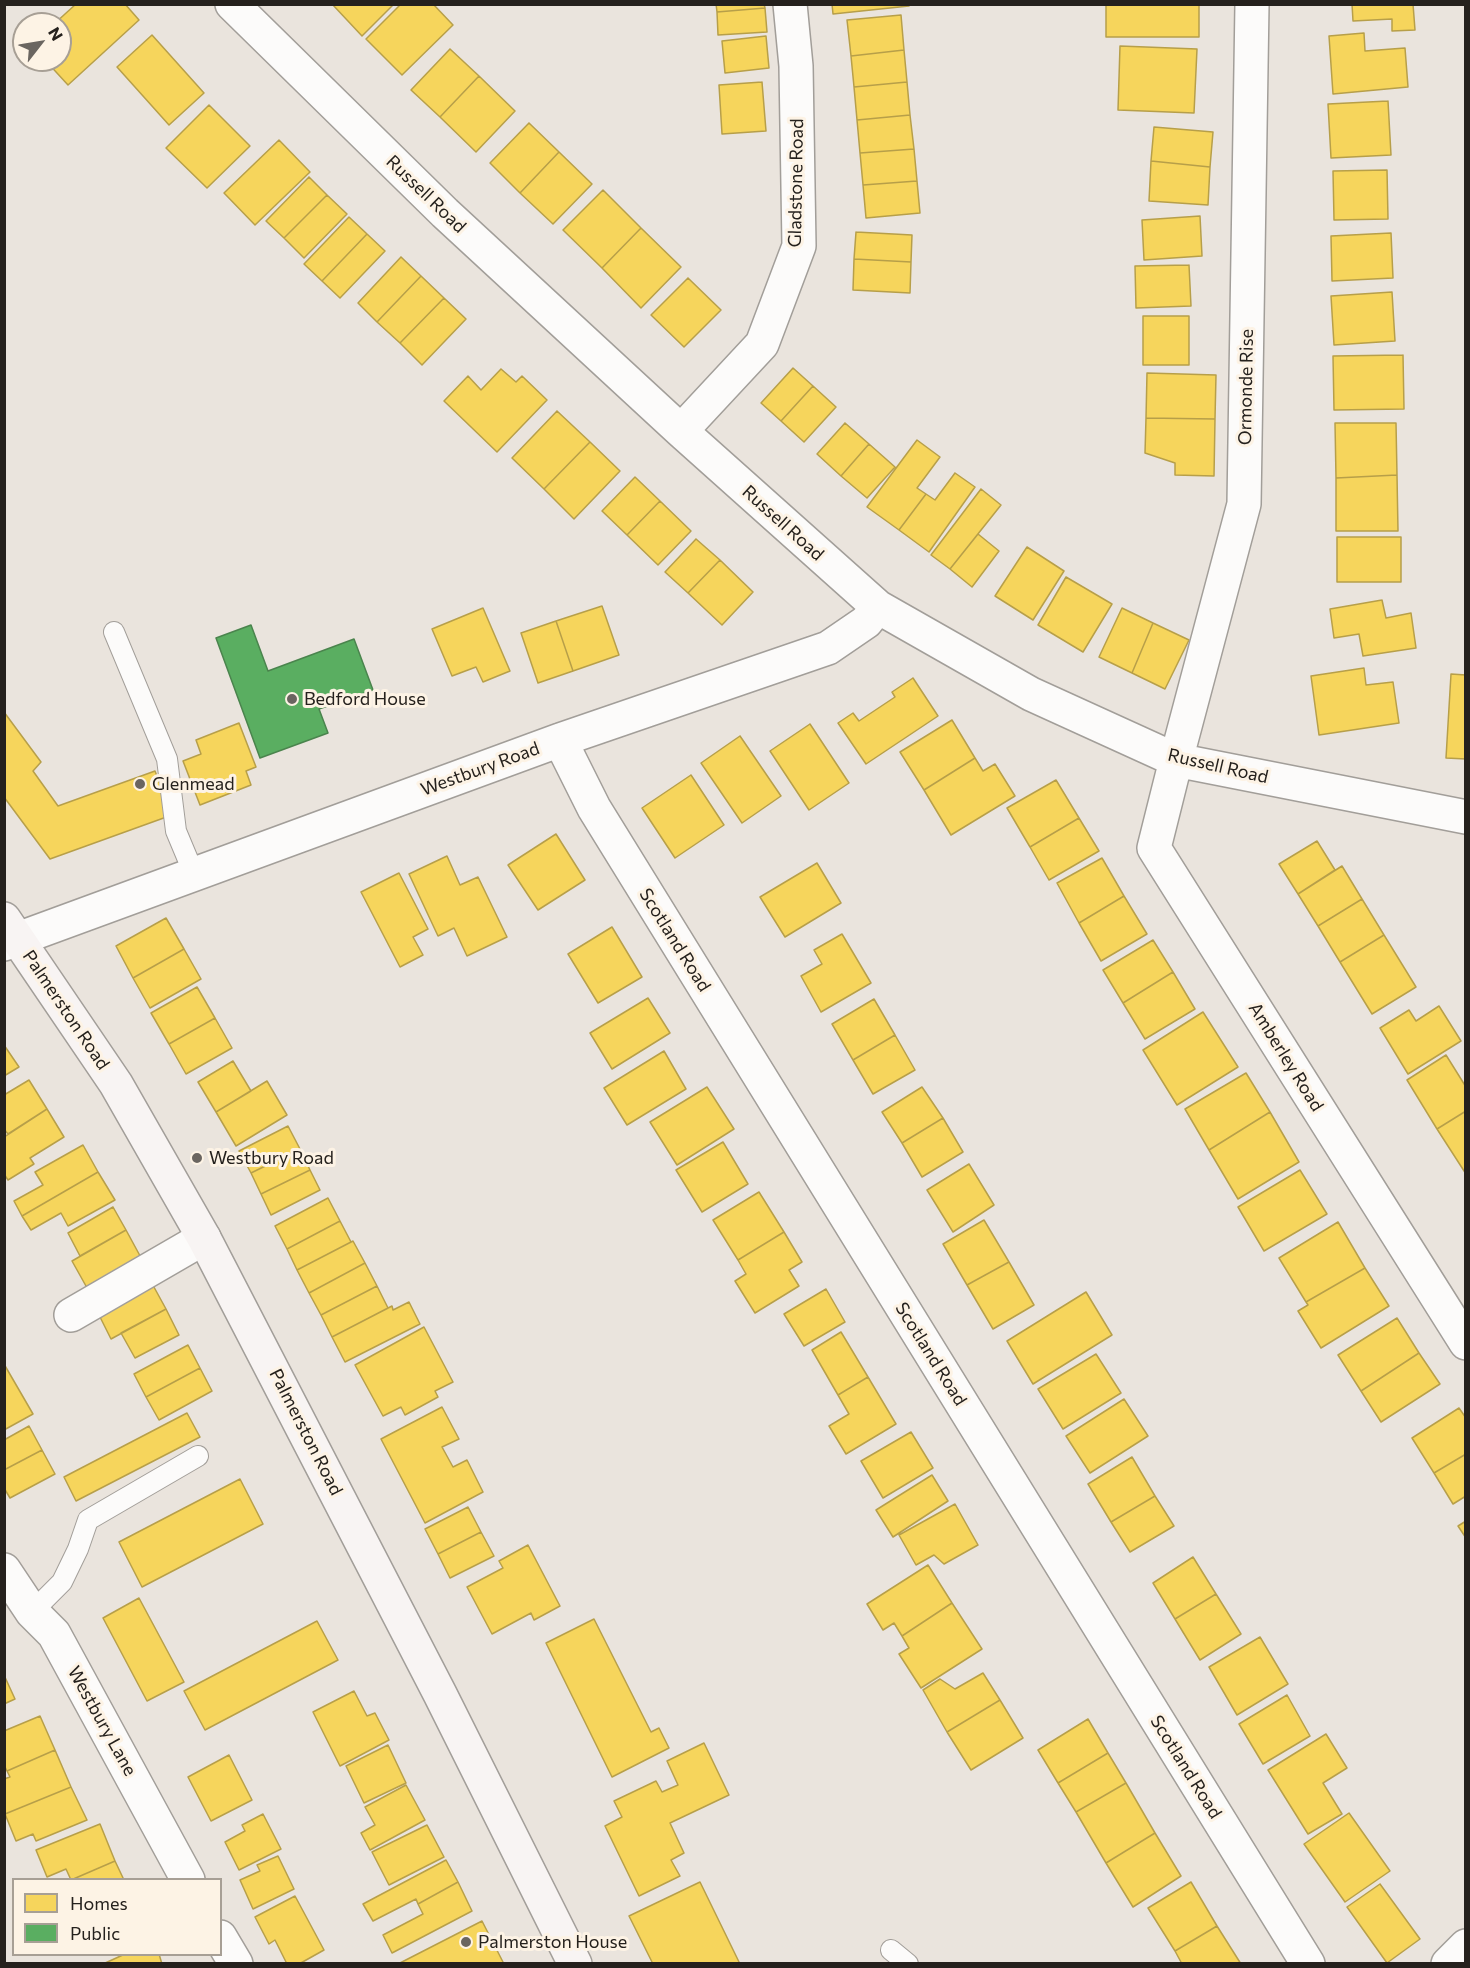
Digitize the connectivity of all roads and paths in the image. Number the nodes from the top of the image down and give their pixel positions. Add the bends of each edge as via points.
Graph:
1 (232, 4) edge
2 (790, 4) edge
3 (1252, 4) edge
4 (681, 431) junction
5 (878, 607) junction
6 (114, 632) dead end
7 (560, 740) junction
8 (1176, 760) junction
9 (1466, 818) edge
10 (194, 874) junction
11 (9, 934) edge
12 (204, 1238) junction
13 (71, 1315) dead end
14 (1466, 1343) edge
15 (198, 1456) dead end
16 (4, 1570) edge
17 (32, 1612) junction
18 (187, 1878) edge
19 (222, 1940) edge
20 (1466, 1946) edge
21 (891, 1950) dead end
22 (236, 1964) edge
23 (575, 1964) edge
24 (908, 1964) edge
25 (1308, 1964) edge
26 (1448, 1964) edge

1 - 4 street, Russell Road via 445,213
2 - 4 street, Gladstone Road via 796,66 799,246 762,344
3 - 8 street, Ormonde Rise via 1244,504
4 - 5 street, Russell Road
5 - 7 street, Westbury Road via 866,622 828,648
5 - 8 street, Russell Road via 1031,694
6 - 10 lane via 167,759 176,831
7 - 10 street, Westbury Road
7 - 25 street, Scotland Road via 594,808
8 - 9 street, Russell Road
8 - 14 street, Amberley Road via 1154,849
10 - 11 street, Westbury Road
11 - 12 main road, Palmerston Road via 116,1084
12 - 13 street
12 - 23 main road, Palmerston Road
15 - 17 lane via 88,1520 62,1582
16 - 17 street, Westbury Lane
17 - 18 street, Westbury Lane via 54,1634
19 - 22 street
20 - 26 street
21 - 24 lane

